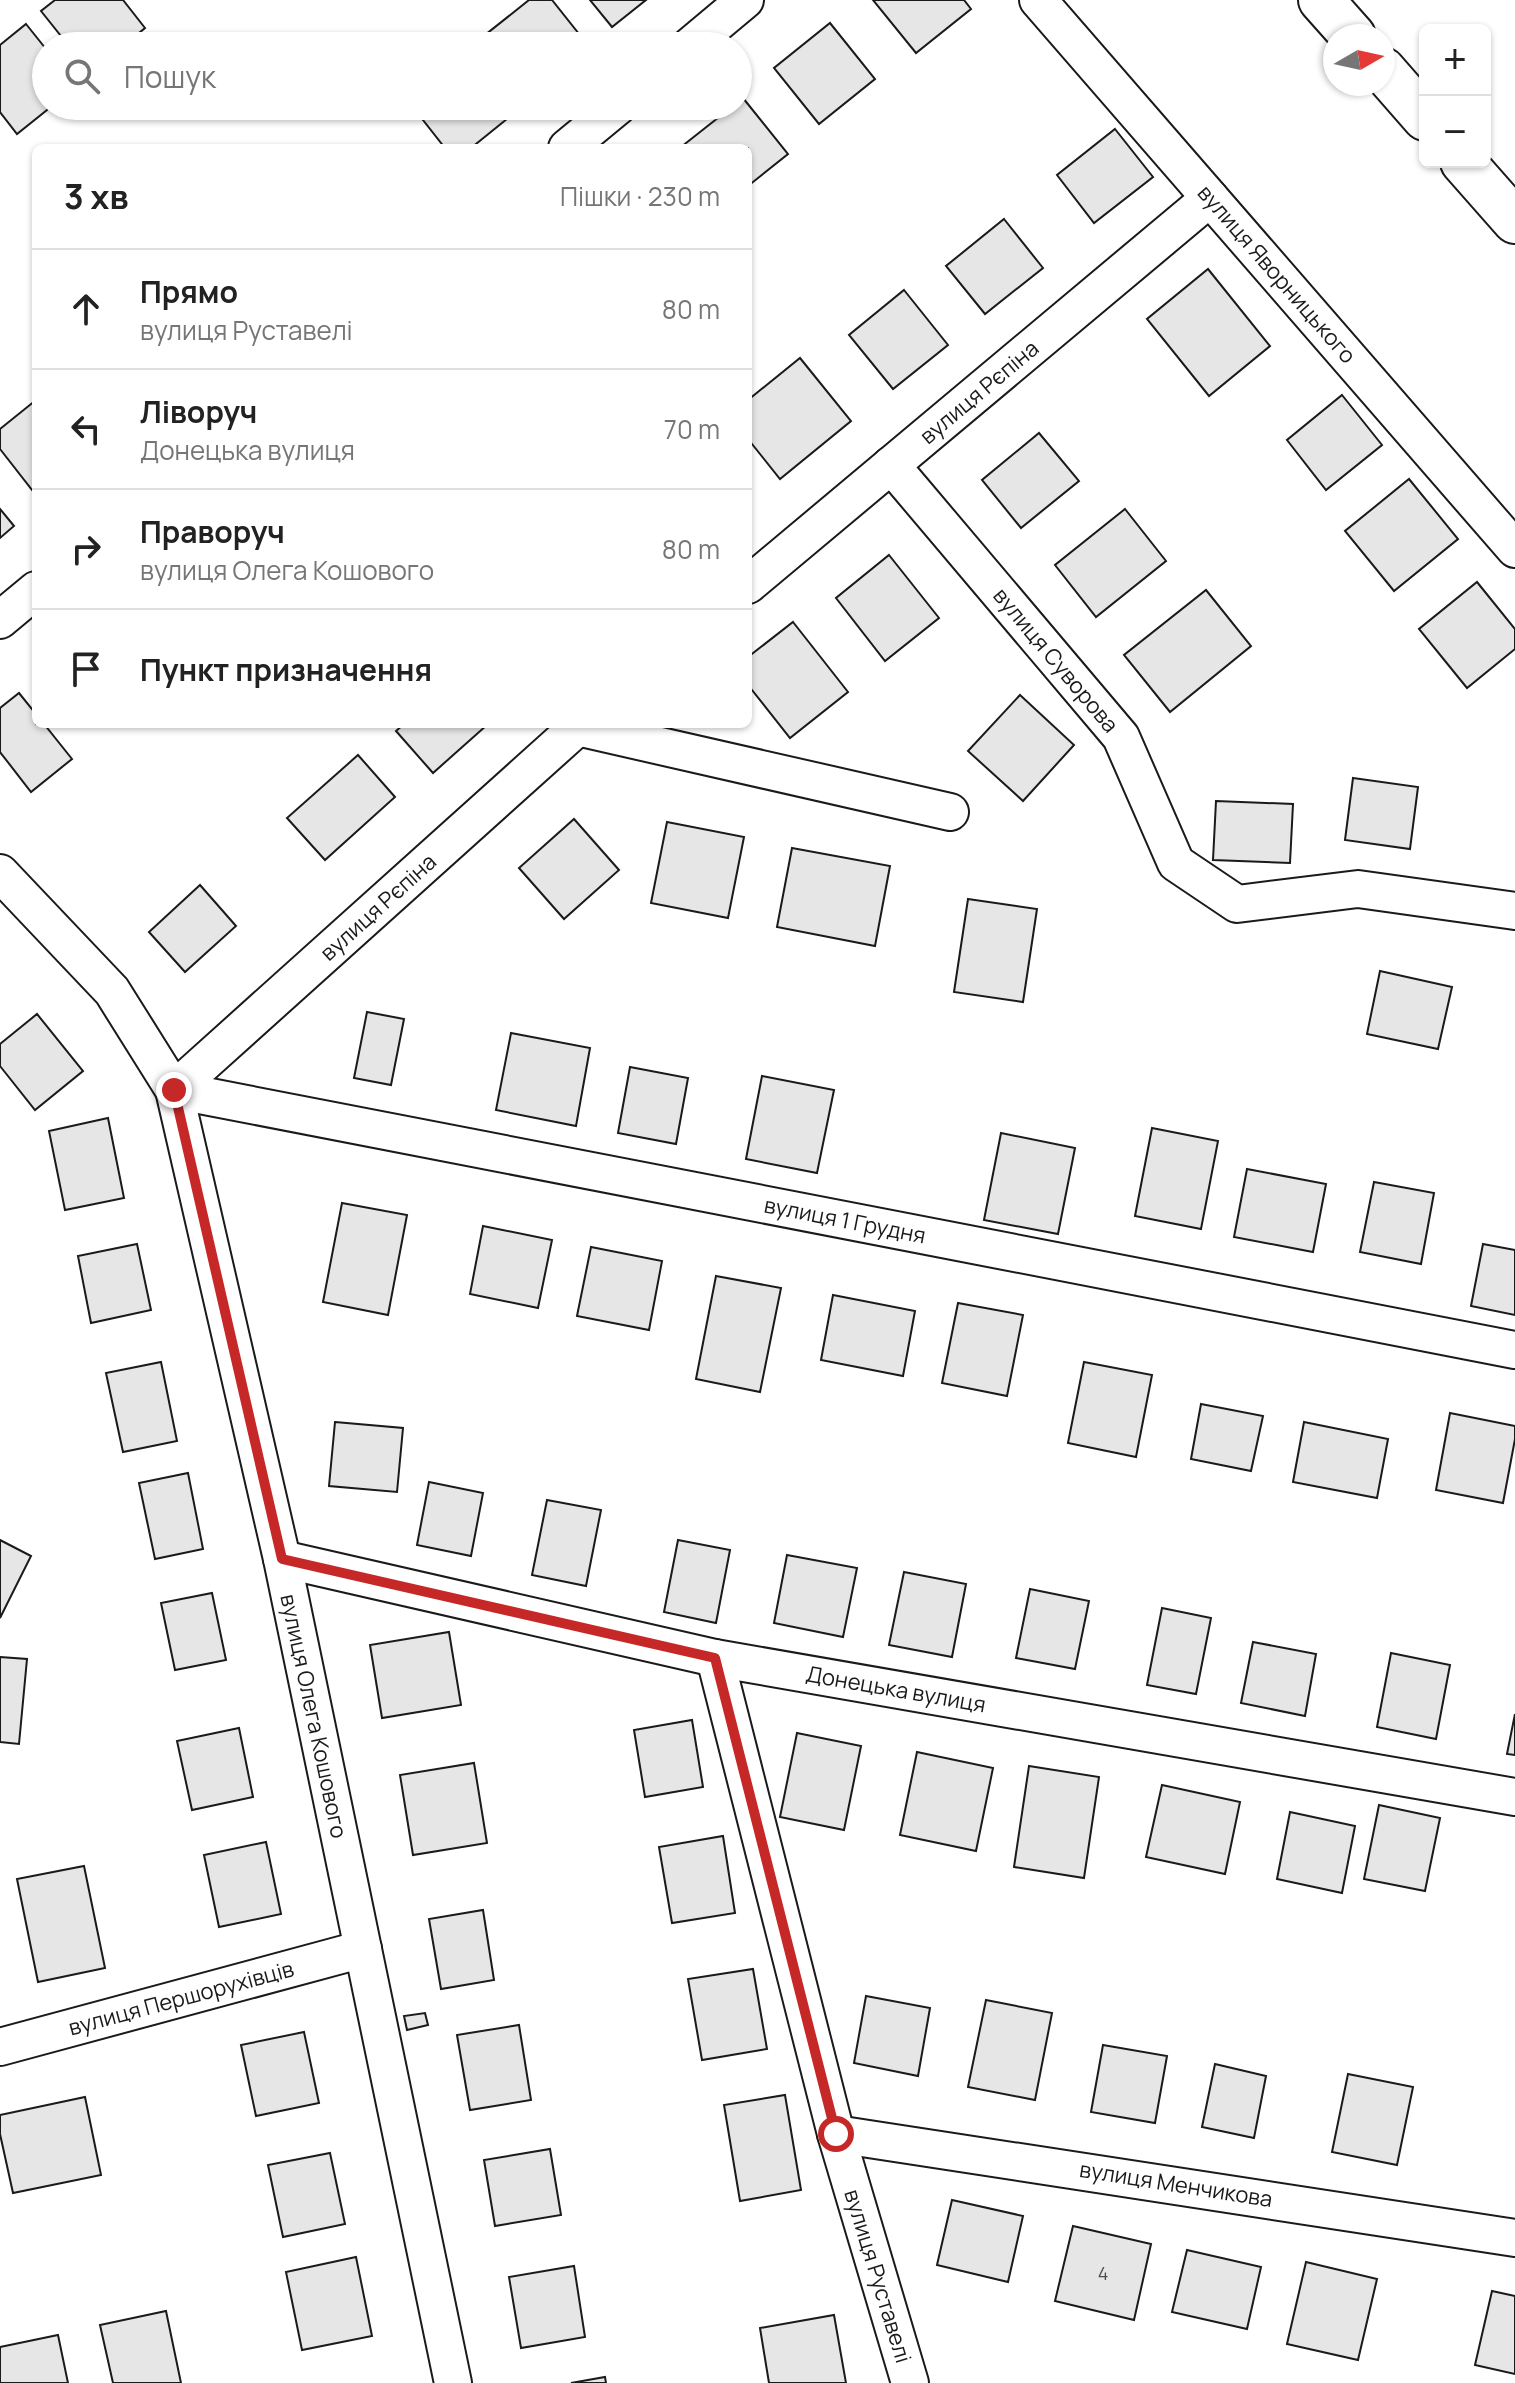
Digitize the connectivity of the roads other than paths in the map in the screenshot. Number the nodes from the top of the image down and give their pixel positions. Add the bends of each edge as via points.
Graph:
1 (745, 0) edge
2 (1038, 0) edge
3 (1321, 0) edge
4 (1342, 24) edge
5 (707, 32) edge
6 (1395, 84) edge
7 (1419, 111) edge
8 (601, 120) edge
9 (572, 144) edge
10 (1468, 168) edge
11 (1210, 198) junction
12 (1515, 221) edge
13 (891, 465) junction
14 (1515, 549) edge
15 (752, 582) edge
16 (32, 593) edge
17 (0, 620) edge
18 (577, 728) edge
19 (588, 728) edge
20 (950, 812) dead end
21 (0, 873) edge
22 (1515, 911) edge
23 (174, 1090) junction
24 (1515, 1350) edge
25 (282, 1559) junction
26 (715, 1658) junction
27 (1515, 1797) edge
28 (363, 1949) junction
29 (0, 2047) edge
30 (836, 2134) junction
31 (1515, 2238) edge
32 (453, 2383) edge
33 (910, 2383) edge

1 - 5 street
2 - 11 street, вулиця Яворницького
3 - 4 main road
6 - 7 main road
8 - 9 street
10 - 12 main road
11 - 13 street, вулиця Рєпіна
11 - 14 street, вулиця Яворницького
13 - 15 street, вулиця Рєпіна
13 - 22 street, вулиця Суворова via 1121,737 1176,863 1237,904 1358,889
16 - 17 street
18 - 23 street, вулиця Рєпіна
19 - 20 street
21 - 23 street, вулиця Олега Кошового via 112,991
23 - 24 street, вулиця 1 Грудня
23 - 25 street, вулиця Олега Кошового
25 - 26 street, Донецька вулиця
25 - 28 street, вулиця Олега Кошового
26 - 27 street, Донецька вулиця
26 - 30 street, вулиця Руставелі
28 - 29 street, вулиця Першорухівців
28 - 32 street, вулиця Олега Кошового
30 - 31 street, вулиця Менчикова
30 - 33 street, вулиця Руставелі

